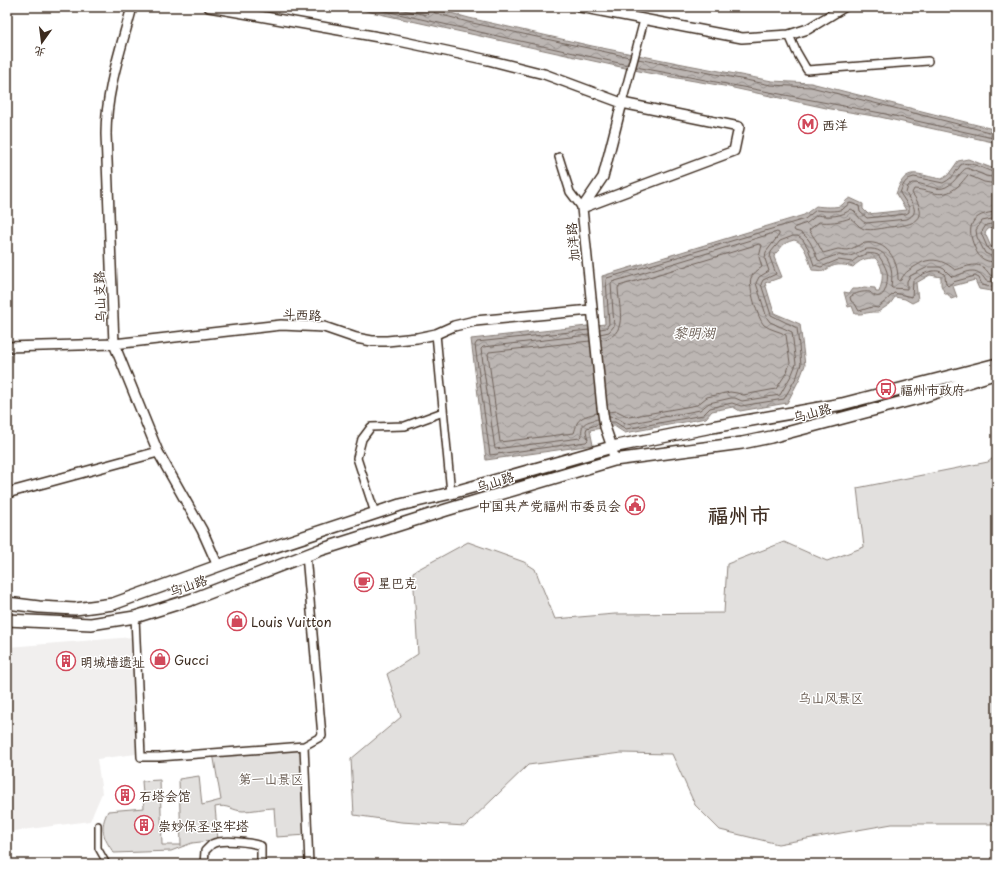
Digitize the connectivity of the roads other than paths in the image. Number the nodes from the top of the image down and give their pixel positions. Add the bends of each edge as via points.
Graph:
1 (132, 7) edge
2 (209, 7) edge
3 (580, 7) edge
4 (844, 7) edge
5 (644, 20) junction
6 (789, 35) junction
7 (928, 61) dead end
8 (622, 103) junction
9 (559, 157) dead end
10 (582, 208) junction
11 (591, 310) junction
12 (436, 334) junction
13 (114, 344) junction
14 (7, 346) edge
15 (997, 364) edge
16 (997, 373) edge
17 (443, 412) junction
18 (612, 447) junction
19 (158, 452) junction
20 (614, 460) junction
21 (7, 493) edge
22 (451, 493) junction
23 (376, 513) junction
24 (306, 556) junction
25 (218, 566) junction
26 (7, 603) edge
27 (135, 617) junction
28 (7, 620) edge
29 (304, 746) junction
30 (98, 826) dead end
31 (107, 864) edge
32 (204, 864) edge
33 (261, 864) edge
34 (309, 864) edge

1 - 13 street, 乌山支路 via 111,83 106,113
2 - 8 street via 390,39 488,60 544,74
3 - 5 street
4 - 6 street via 808,29
5 - 6 street via 742,38
5 - 8 street, 加洋路
6 - 7 street via 807,70
8 - 10 street, 加洋路 via 603,177
8 - 10 street via 739,127 734,151
9 - 10 street via 570,192
10 - 11 street, 加洋路
11 - 12 street, 斗西路 via 474,321
11 - 18 street, 加洋路 via 605,427
12 - 13 street, 斗西路 via 403,340 372,341 324,327 281,325
12 - 17 street
13 - 14 street, 斗西路
13 - 19 street, 乌山支路
15 - 18 main road, 乌山路 via 842,404
16 - 20 main road, 乌山路 via 918,398 771,437
17 - 22 street
17 - 23 street via 405,426 371,427 362,439 356,458
18 - 20 street, 加洋路
18 - 22 main road, 乌山路
19 - 21 street
19 - 25 street, 乌山支路 via 202,530
20 - 24 main road, 乌山路 via 446,510
22 - 23 main road, 乌山路
23 - 25 main road, 乌山路
24 - 27 main road, 乌山路 via 193,599
24 - 29 street via 322,736
25 - 26 main road, 乌山路 via 113,604 75,609
27 - 28 main road, 乌山路 via 91,624
27 - 29 street via 141,757
29 - 34 street
30 - 31 street via 98,848
32 - 33 street via 205,851 212,844 220,842 253,843 261,846

